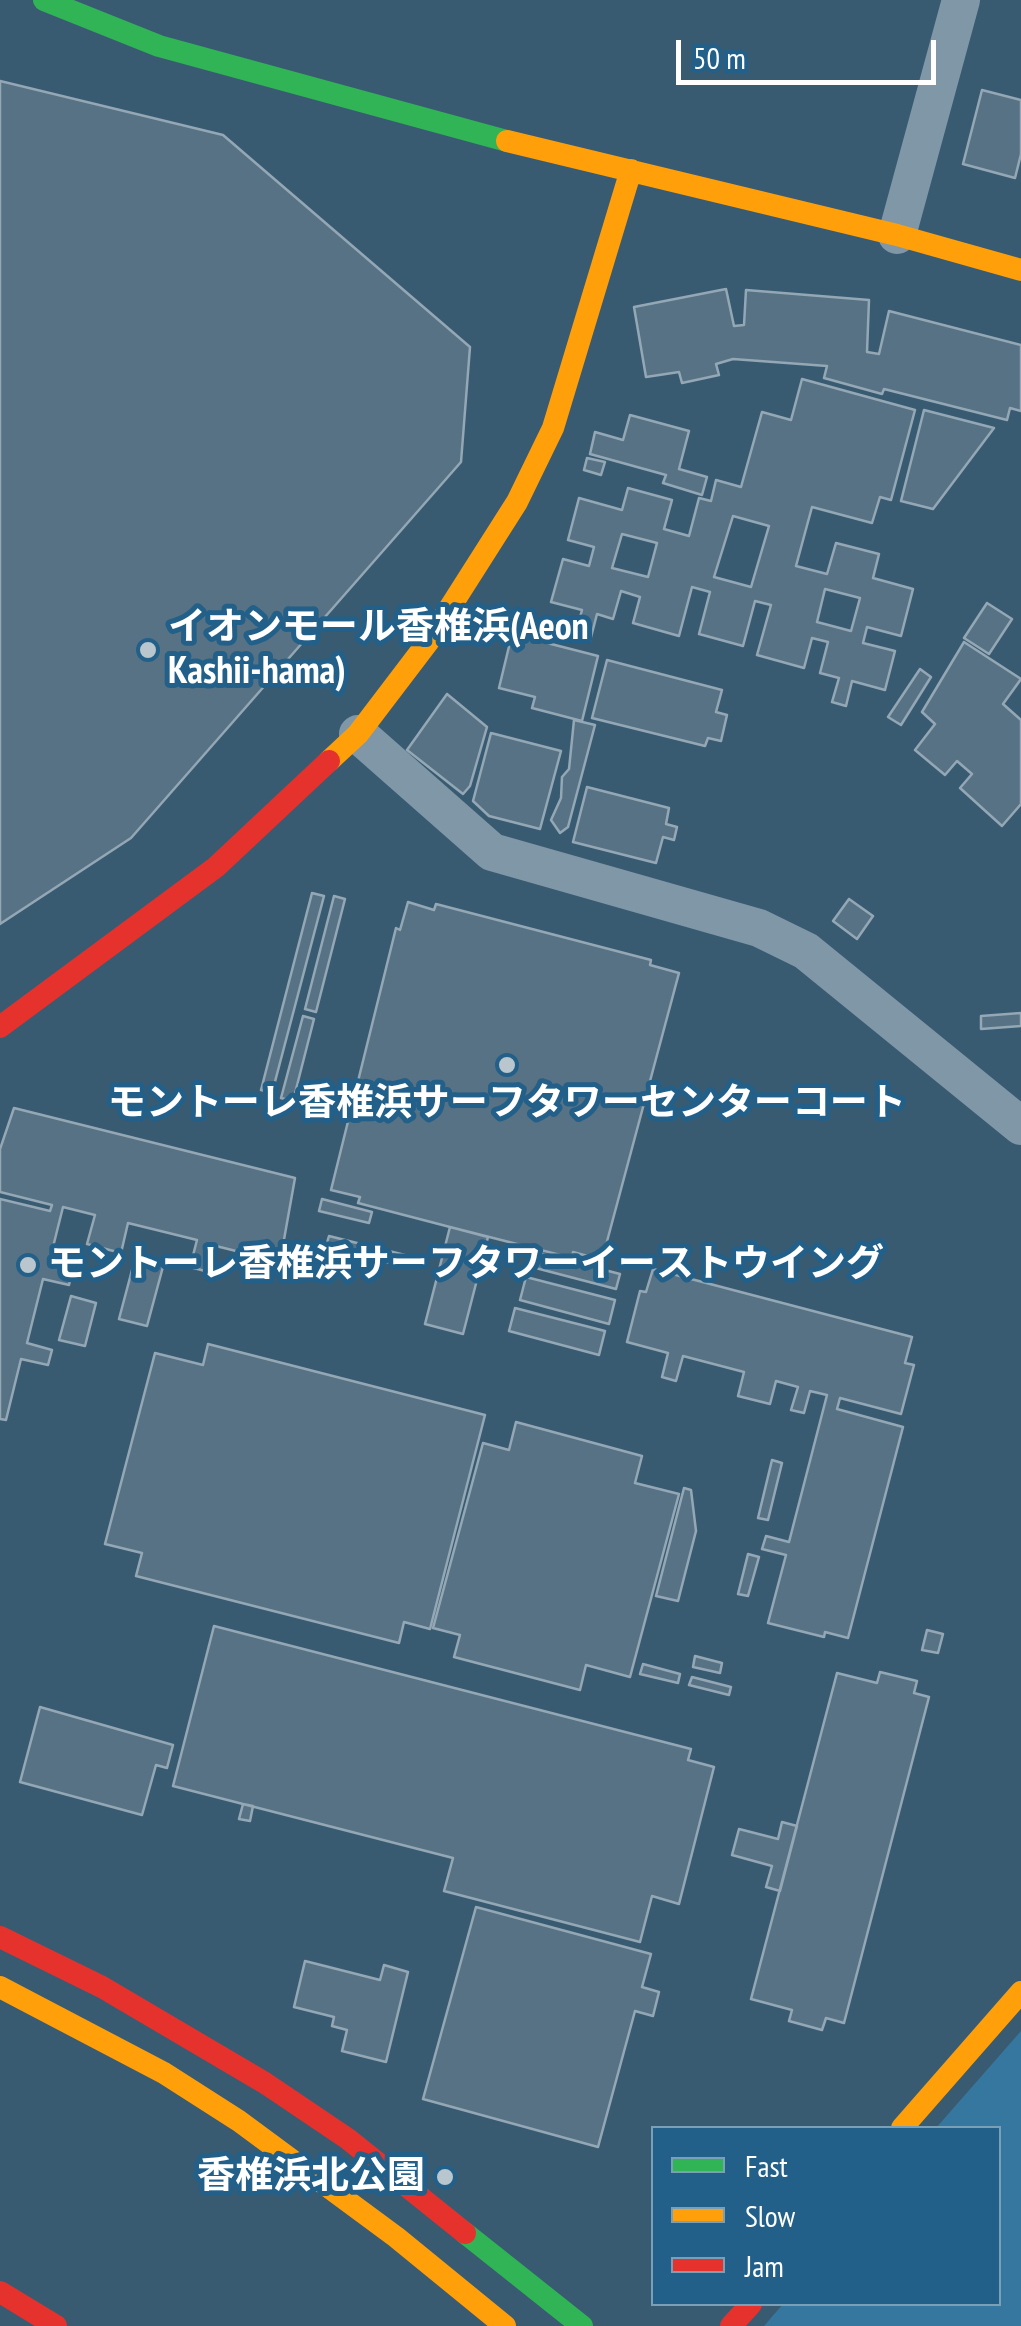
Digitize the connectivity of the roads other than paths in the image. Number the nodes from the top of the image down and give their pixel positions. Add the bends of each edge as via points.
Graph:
1 (44, 0) edge
2 (961, 0) edge
3 (631, 170) junction
4 (897, 235) junction
5 (1021, 270) edge
6 (358, 734) junction
7 (0, 1027) edge
8 (1021, 1126) edge
9 (0, 1937) edge
10 (0, 1987) edge
11 (1021, 1992) edge
12 (904, 2126) edge
13 (0, 2292) edge
14 (749, 2306) edge
15 (56, 2326) edge
16 (505, 2326) edge
17 (582, 2326) edge
18 (732, 2326) edge

1 - 3 main road via 159,46
2 - 4 street
3 - 4 main road
3 - 6 main road via 553,428 428,642
4 - 5 main road
6 - 7 main road via 216,866
6 - 8 street via 492,852 759,928 806,951
9 - 17 main road via 102,1987 265,2083 348,2139
10 - 16 main road via 239,2121
11 - 12 main road
13 - 15 main road
14 - 18 main road

